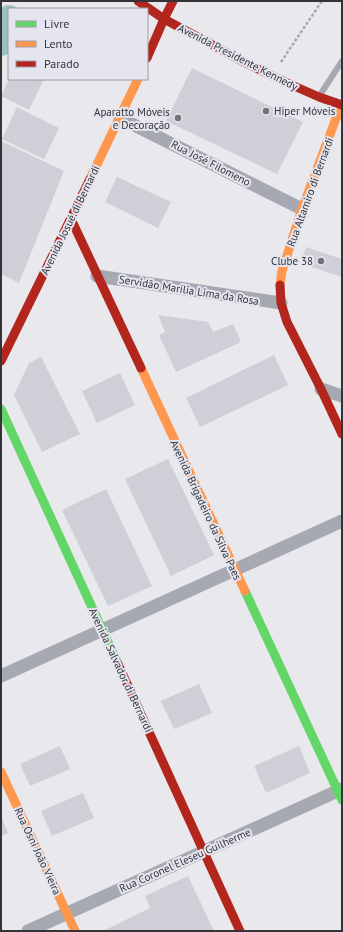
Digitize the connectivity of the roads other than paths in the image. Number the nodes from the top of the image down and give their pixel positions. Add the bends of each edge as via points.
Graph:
1 (138, 1) edge
2 (173, 1) edge
3 (164, 19) junction
4 (148, 56) edge
5 (342, 62) edge
6 (138, 80) edge
7 (319, 96) junction
8 (342, 105) edge
9 (120, 118) junction
10 (302, 209) junction
11 (70, 219) junction
12 (97, 276) junction
13 (282, 303) junction
14 (1, 361) edge
15 (322, 389) junction
16 (342, 396) edge
17 (1, 409) edge
18 (342, 434) edge
19 (342, 521) edge
20 (234, 570) junction
21 (102, 630) junction
22 (1, 676) edge
23 (1, 772) edge
24 (341, 793) edge
25 (204, 852) junction
26 (67, 914) junction
27 (28, 931) edge
28 (75, 931) edge
29 (240, 931) edge

1 - 3 street, Avenida Presidente Kennedy
2 - 3 street
3 - 4 street
3 - 7 street, Avenida Presidente Kennedy via 246,63
5 - 7 lane
6 - 9 street, Avenida Josué di Bernardi
7 - 8 street, Avenida Presidente Kennedy
8 - 10 street, Rua Altamiro di Bernardi
9 - 10 street, Rua José Filomeno
9 - 11 street, Avenida Josué di Bernardi
10 - 13 street, Rua Altamiro di Bernardi via 282,271
11 - 12 street, Avenida Brigadeiro da Silva Paes
11 - 14 street, Avenida Josué di Bernardi
12 - 13 street, Servidão Marília Lima da Rosa
12 - 20 street, Avenida Brigadeiro da Silva Paes
13 - 15 street, Rua Altamiro di Bernardi via 287,322
15 - 16 street
15 - 18 street, Rua Altamiro di Bernardi
17 - 21 street, Avenida Salvador di Bernardi
19 - 20 street
20 - 21 street
20 - 24 street, Avenida Brigadeiro da Silva Paes
21 - 22 street
21 - 25 street, Avenida Salvador di Bernardi
23 - 26 street, Rua Osni João Vieira
24 - 25 street, Rua Coronel Eleseu Guilherme
25 - 26 street, Rua Coronel Eleseu Guilherme
25 - 29 street, Avenida Salvador di Bernardi
26 - 27 street, Rua Coronel Eleseu Guilherme
26 - 28 street, Rua Osni João Vieira

